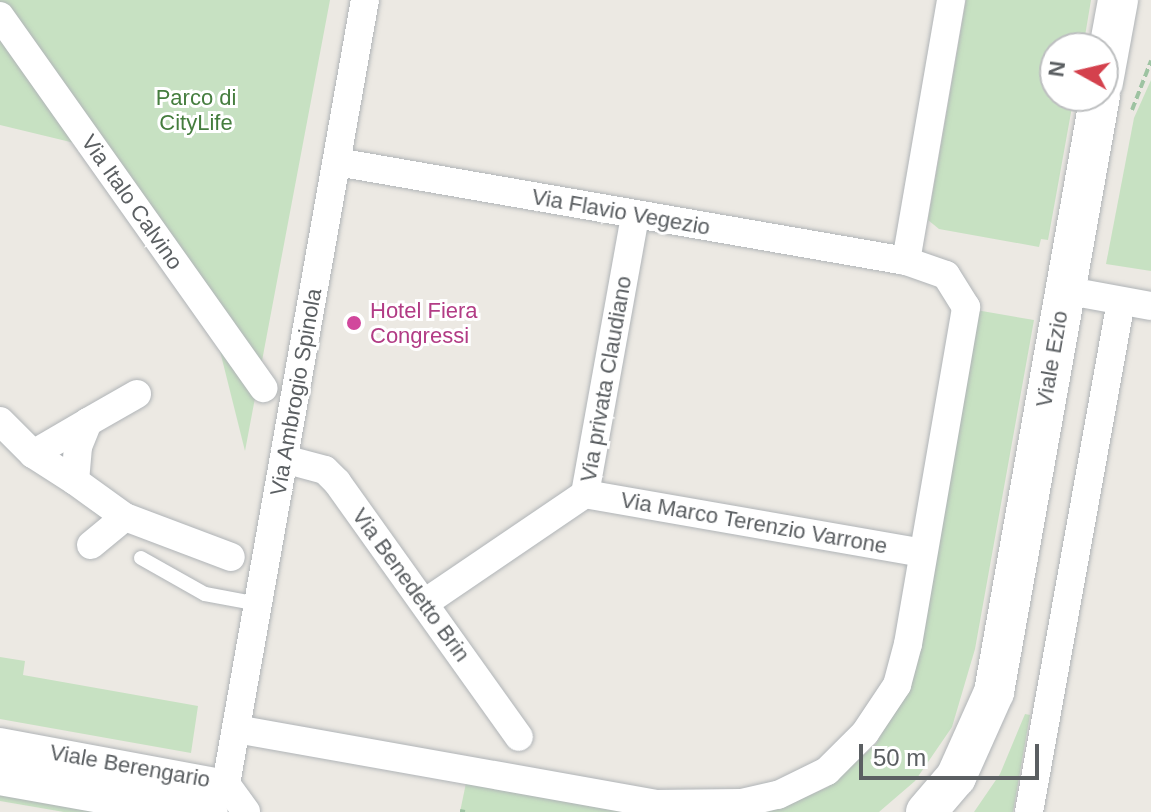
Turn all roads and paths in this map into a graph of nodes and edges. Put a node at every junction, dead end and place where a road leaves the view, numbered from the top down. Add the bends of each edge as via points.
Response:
1 (365, 0) edge
2 (951, 0) edge
3 (1118, 0) edge
4 (0, 16) edge
5 (1112, 32) edge
6 (1097, 112) edge
7 (337, 162) junction
8 (635, 215) junction
9 (906, 261) junction
10 (1064, 290) junction
11 (1121, 301) junction
12 (1151, 306) edge
13 (263, 388) dead end
14 (137, 394) dead end
15 (0, 421) edge
16 (88, 422) junction
17 (33, 454) junction
18 (284, 459) junction
19 (75, 481) junction
20 (585, 494) junction
21 (125, 517) junction
22 (91, 545) dead end
23 (923, 553) junction
24 (231, 557) dead end
25 (141, 558) dead end
26 (426, 602) junction
27 (259, 604) junction
28 (236, 729) junction
29 (519, 737) dead end
30 (0, 742) edge
31 (0, 775) edge
32 (217, 798) edge
33 (246, 812) edge
34 (926, 812) edge
35 (1029, 812) edge

1 - 7 street, Via Ambrogio Spinola
2 - 9 street
3 - 5 main road
4 - 13 street, Via Italo Calvino
6 - 10 main road
7 - 8 street, Via Flavio Vegezio
7 - 18 street, Via Ambrogio Spinola
8 - 9 street, Via Flavio Vegezio
8 - 20 street, Via privata Claudiano
9 - 23 street, Via Flavio Vegezio via 946,275 966,307
10 - 11 street, Viale Ezio
10 - 34 main road, Viale Ezio via 994,692 962,765
11 - 12 street, Viale Ezio
11 - 35 street
14 - 16 street
15 - 17 street
16 - 17 street
16 - 19 street via 78,447
17 - 19 street
18 - 26 street, Via Benedetto Brin via 325,470 337,482
18 - 27 street, Via Ambrogio Spinola
19 - 21 street
20 - 23 street, Via Marco Terenzio Varrone
20 - 26 street, Via privata Claudiano
21 - 22 street
21 - 24 street
23 - 28 street via 897,685 865,733 827,771 778,795 700,807 655,804
25 - 27 lane via 205,594
26 - 29 street, Via Benedetto Brin
27 - 28 street, Via Ambrogio Spinola
28 - 32 street, Via Ambrogio Spinola
30 - 32 street, Viale Berengario
31 - 32 main road, Viale Berengario
32 - 33 street, Viale Berengario

